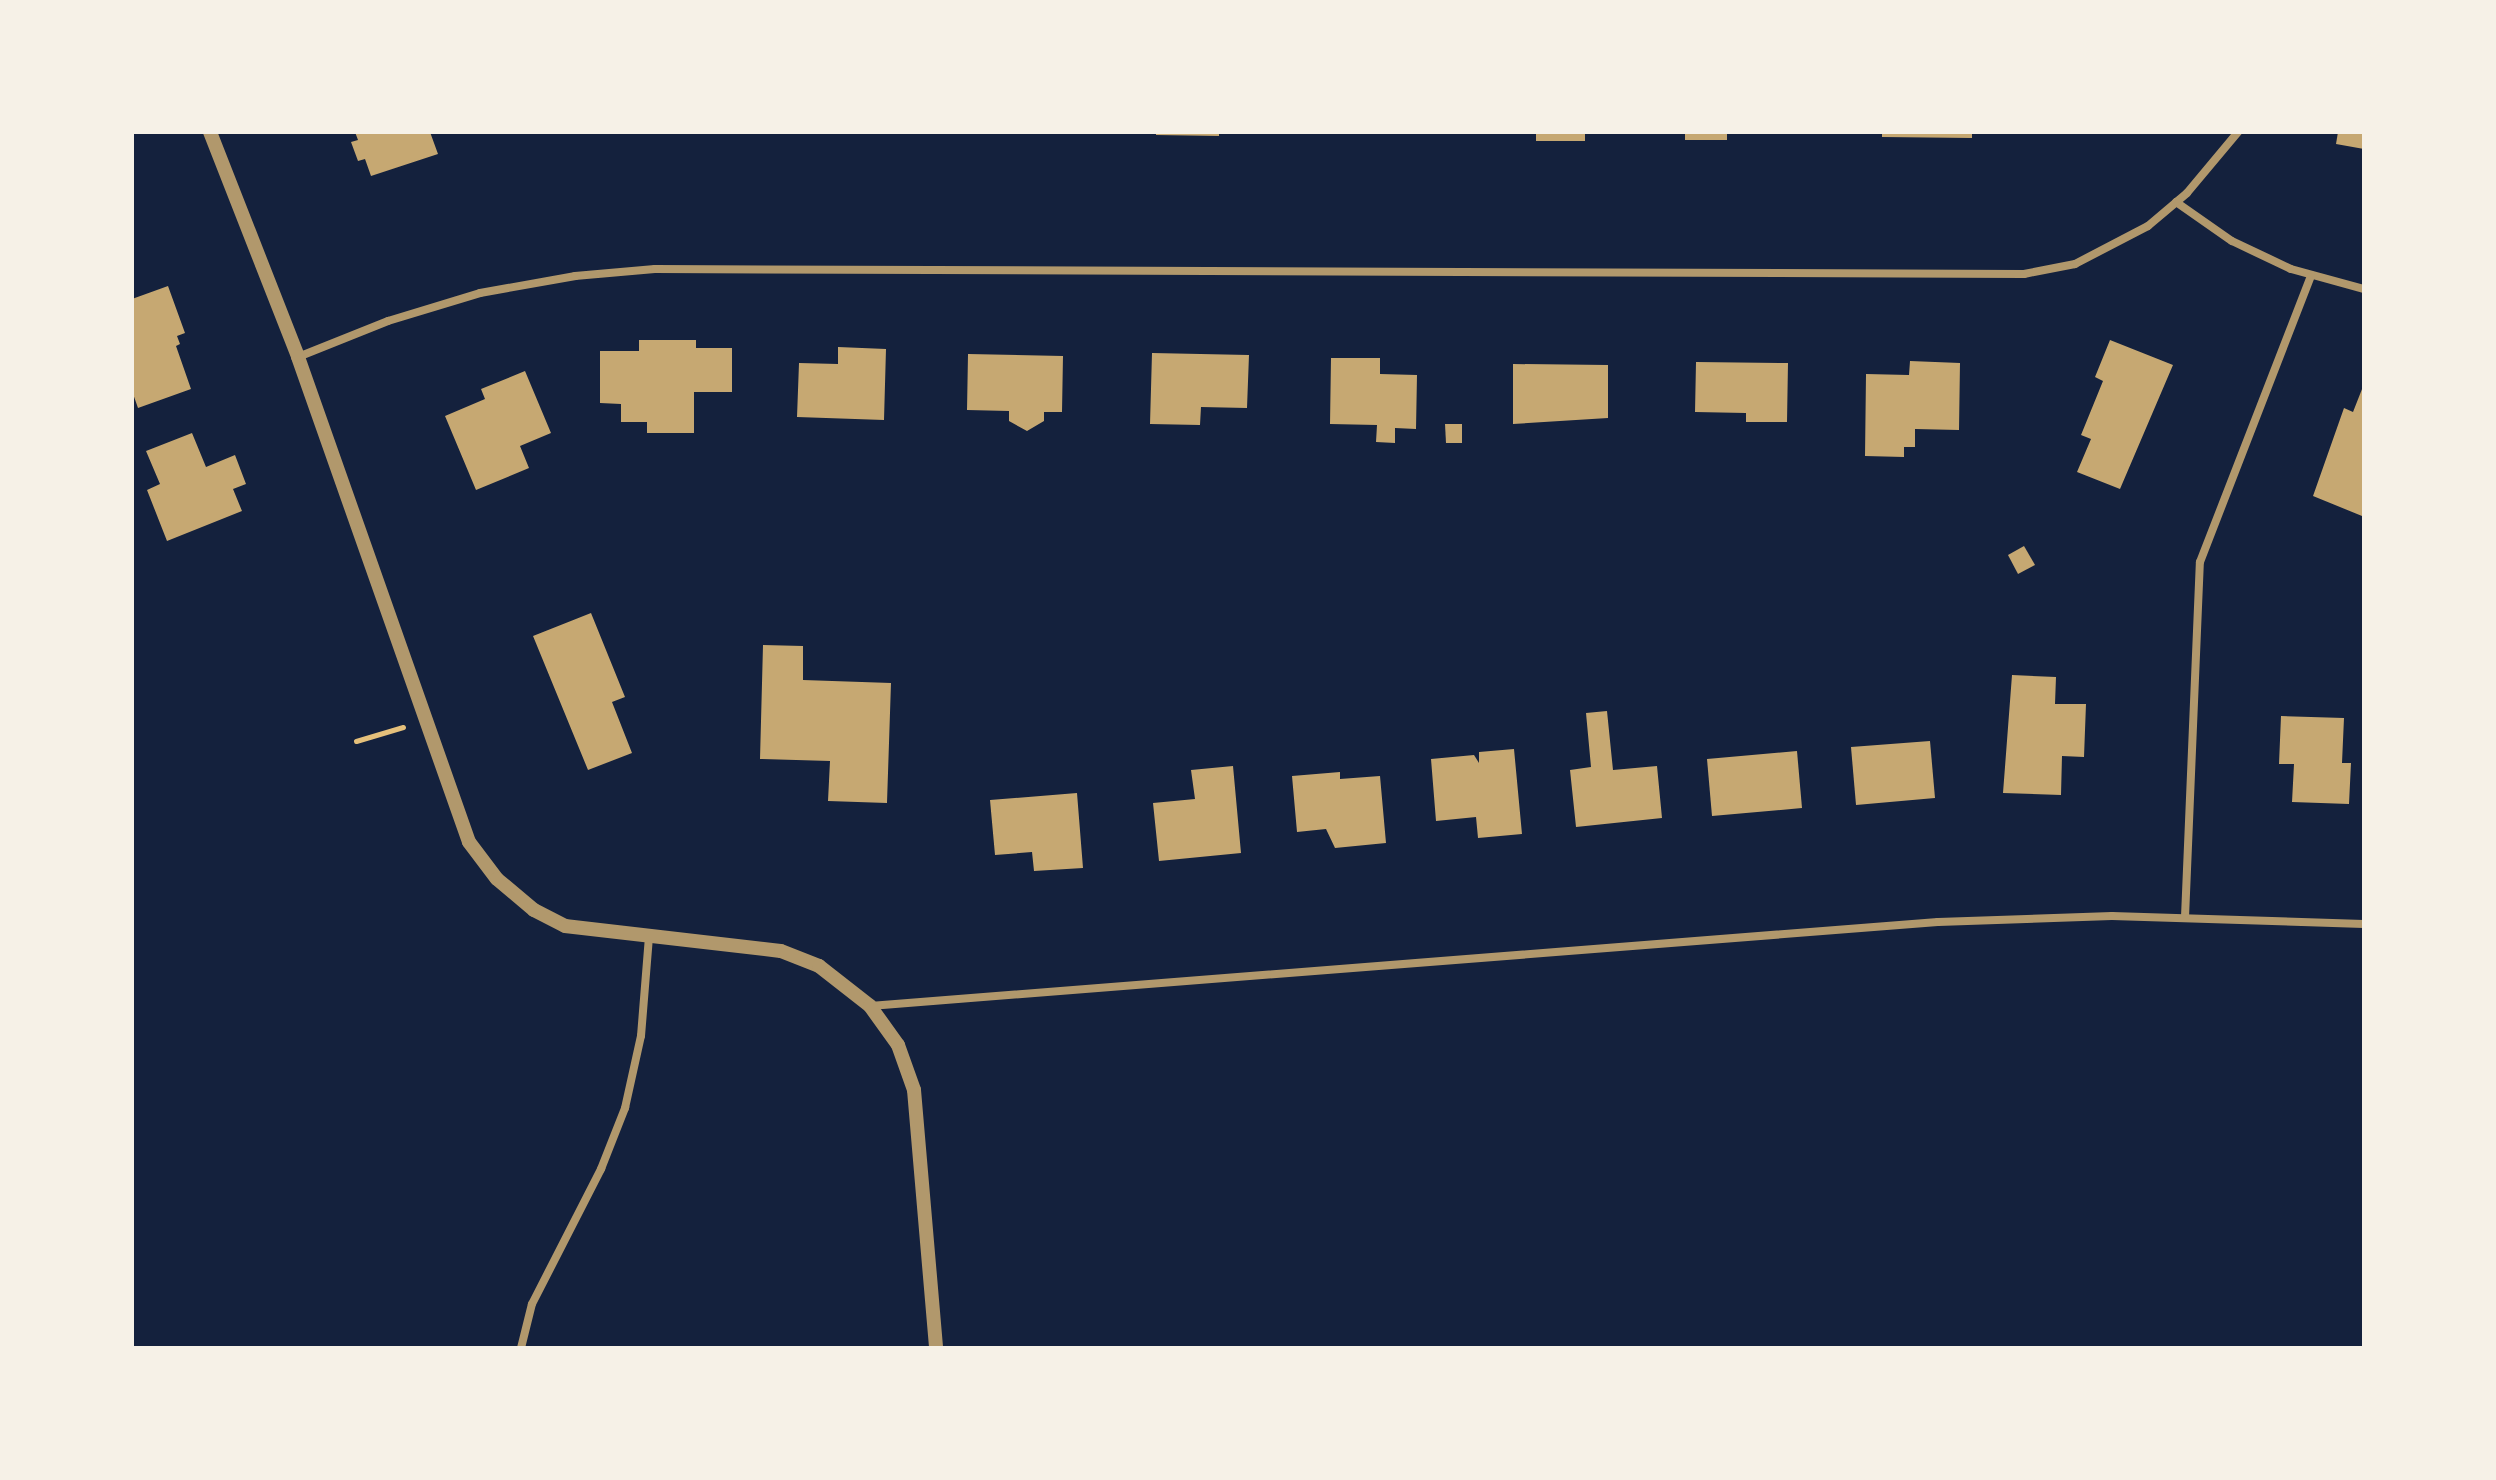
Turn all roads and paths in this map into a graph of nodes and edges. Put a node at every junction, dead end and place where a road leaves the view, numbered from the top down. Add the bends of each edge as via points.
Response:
1 (210, 132) edge
2 (2238, 132) edge
3 (2176, 202) junction
4 (2311, 276) junction
5 (2364, 289) edge
6 (298, 357) junction
7 (422, 718) junction
8 (356, 741) dead end
9 (2185, 917) junction
10 (2364, 924) edge
11 (649, 936) junction
12 (870, 1006) junction
13 (521, 1348) edge
14 (936, 1348) edge

1 - 6 street
2 - 3 street
3 - 4 street via 2232,241
3 - 6 street via 2122,243 2075,264 2024,274 655,269 480,293 388,321
4 - 5 street
4 - 9 street via 2200,562
6 - 7 street
7 - 8 path
7 - 11 street via 463,829 497,879 534,910 565,926
9 - 10 street
9 - 12 street via 1923,923
11 - 12 street via 781,951 819,966
11 - 13 street via 641,1036 625,1108 601,1169 549,1265
12 - 14 street via 898,1045 914,1090

